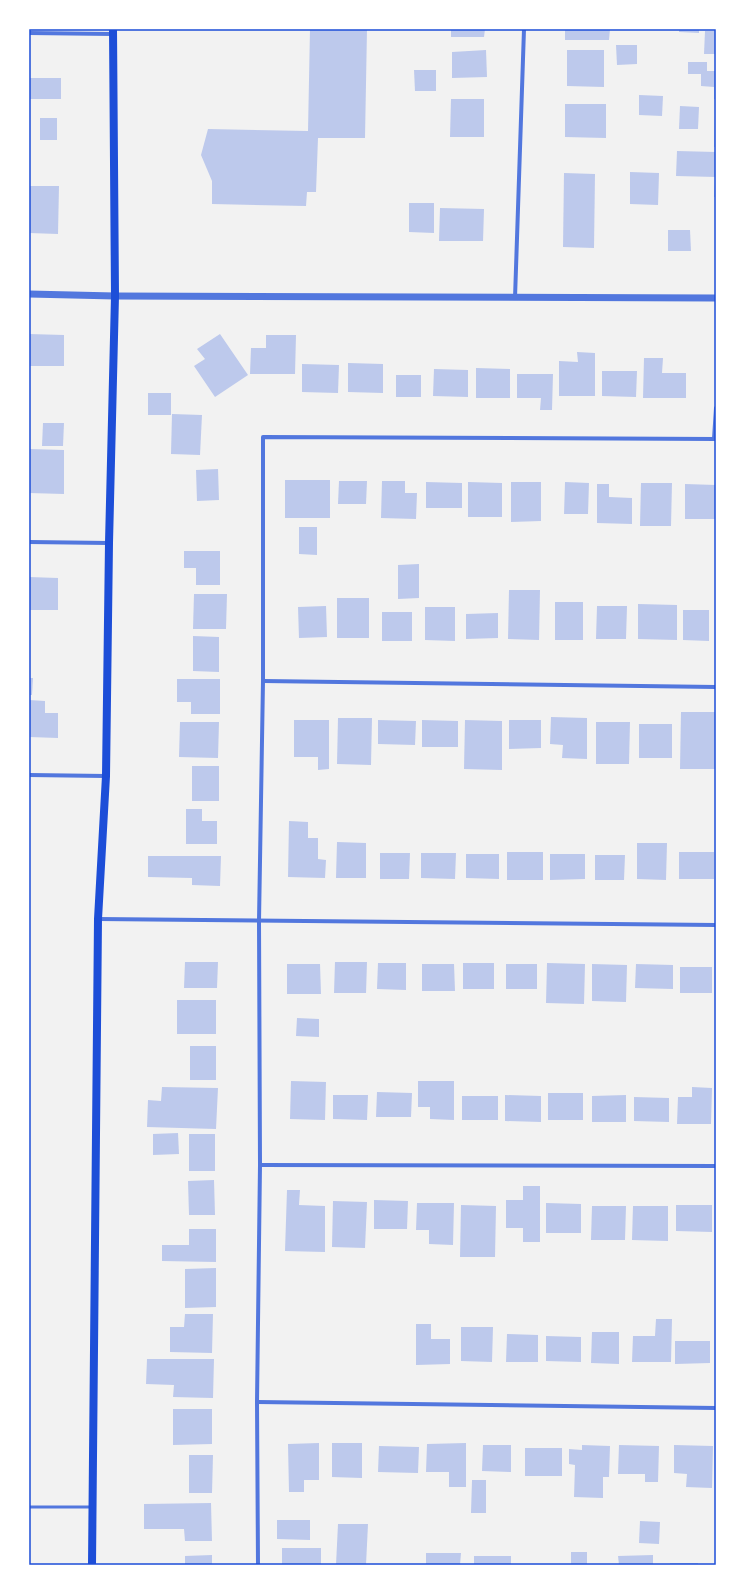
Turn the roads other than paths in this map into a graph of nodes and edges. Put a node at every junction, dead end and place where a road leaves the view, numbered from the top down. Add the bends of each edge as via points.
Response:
1 (524, 29) edge
2 (113, 31) edge
3 (29, 33) edge
4 (29, 294) edge
5 (115, 296) junction
6 (515, 298) junction
7 (716, 298) edge
8 (716, 408) edge
9 (715, 439) edge
10 (29, 542) edge
11 (109, 543) junction
12 (263, 681) junction
13 (716, 687) edge
14 (29, 775) edge
15 (106, 776) junction
16 (98, 920) junction
17 (259, 921) junction
18 (716, 925) edge
19 (260, 1164) junction
20 (716, 1166) edge
21 (257, 1402) junction
22 (716, 1408) edge
23 (29, 1507) edge
24 (92, 1507) junction
25 (92, 1565) edge
26 (258, 1565) edge

1 - 6 street
2 - 3 street
2 - 5 main road
4 - 5 street
5 - 6 street
5 - 11 main road
6 - 7 street
8 - 9 street
9 - 12 street via 263,437
10 - 11 street
11 - 15 main road
12 - 13 street
12 - 17 street
14 - 15 street
15 - 16 main road
16 - 17 street
16 - 24 main road
17 - 18 street
17 - 19 street
19 - 20 street
19 - 21 street
21 - 22 street
21 - 26 street
23 - 24 lane
24 - 25 main road

